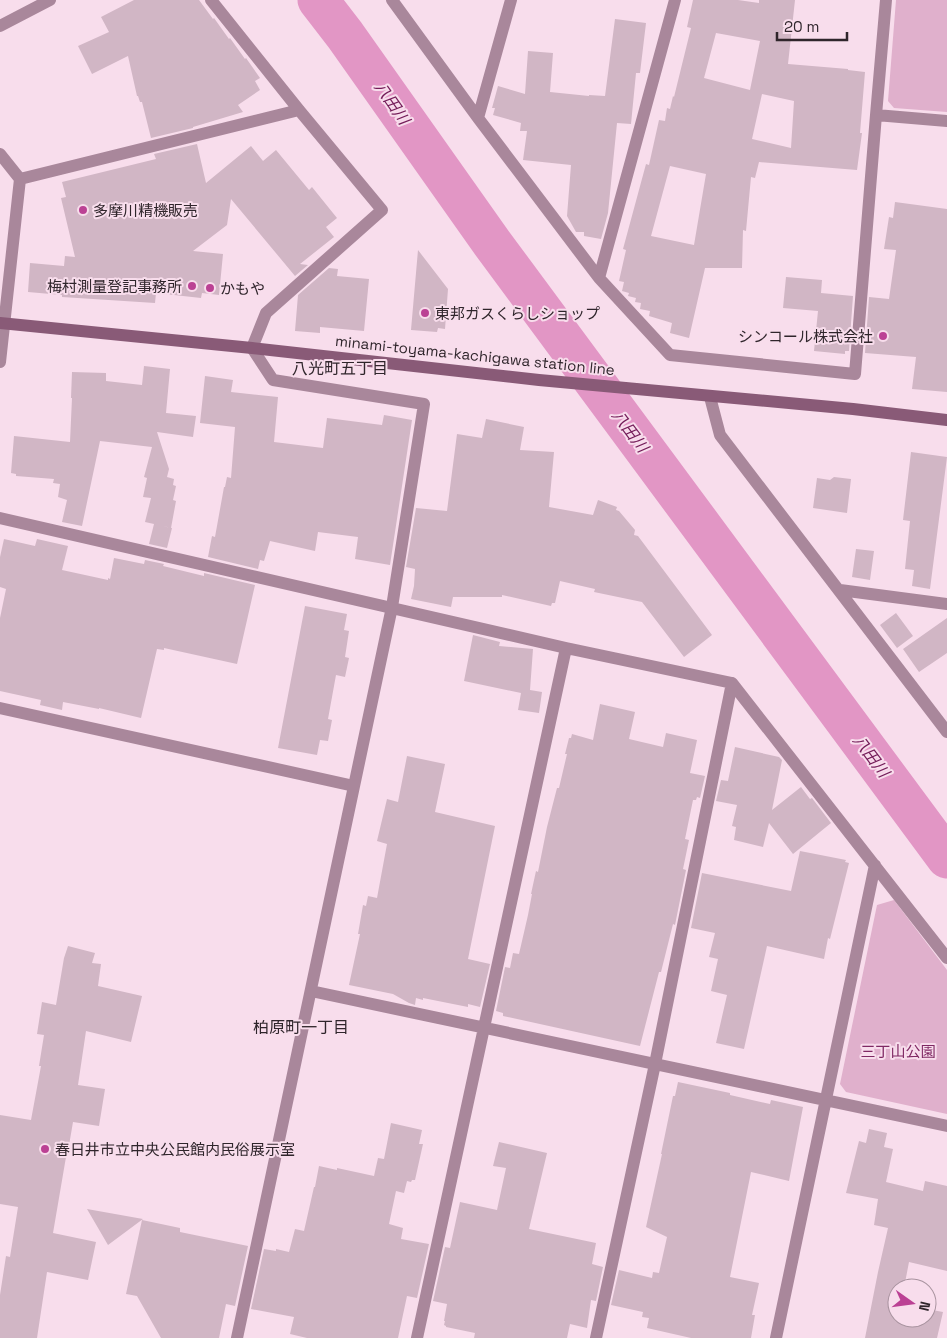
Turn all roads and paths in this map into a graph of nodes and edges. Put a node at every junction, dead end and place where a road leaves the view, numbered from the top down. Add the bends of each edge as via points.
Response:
1 (50, 0) edge
2 (211, 0) edge
3 (392, 0) edge
4 (511, 0) edge
5 (675, 0) edge
6 (886, 0) edge
7 (0, 26) edge
8 (299, 110) junction
9 (876, 115) junction
10 (478, 118) junction
11 (947, 120) edge
12 (0, 154) edge
13 (20, 179) junction
14 (599, 278) junction
15 (2, 324) edge
16 (252, 348) junction
17 (0, 362) edge
18 (710, 397) junction
19 (947, 420) edge
20 (0, 518) edge
21 (840, 590) junction
22 (947, 604) edge
23 (392, 607) junction
24 (566, 648) junction
25 (732, 683) junction
26 (0, 708) edge
27 (947, 732) edge
28 (354, 786) junction
29 (875, 865) junction
30 (947, 958) edge
31 (311, 991) junction
32 (484, 1028) junction
33 (655, 1064) junction
34 (826, 1100) junction
35 (947, 1126) edge
36 (237, 1338) edge
37 (417, 1338) edge
38 (596, 1338) edge
39 (776, 1338) edge

1 - 7 street
2 - 8 street
3 - 10 street
4 - 10 street
5 - 14 street
6 - 9 street
8 - 13 street
8 - 16 street via 382,210 266,313
9 - 11 street
9 - 14 street via 855,374 670,354
10 - 14 street
12 - 13 street
13 - 15 street
15 - 16 main road, minami-toyama-kachigawa station line
15 - 17 street
16 - 18 main road, minami-toyama-kachigawa station line
16 - 23 street via 273,380 424,404
18 - 19 main road, minami-toyama-kachigawa station line
18 - 21 street via 720,435
20 - 23 street
21 - 22 street
21 - 27 street
23 - 24 street
23 - 28 street
24 - 25 street
24 - 32 street
25 - 29 street
25 - 33 street
26 - 28 street
28 - 31 street
29 - 30 street
29 - 34 street
31 - 32 street
31 - 36 street
32 - 33 street
32 - 37 street
33 - 34 street
33 - 38 street
34 - 35 street
34 - 39 street

